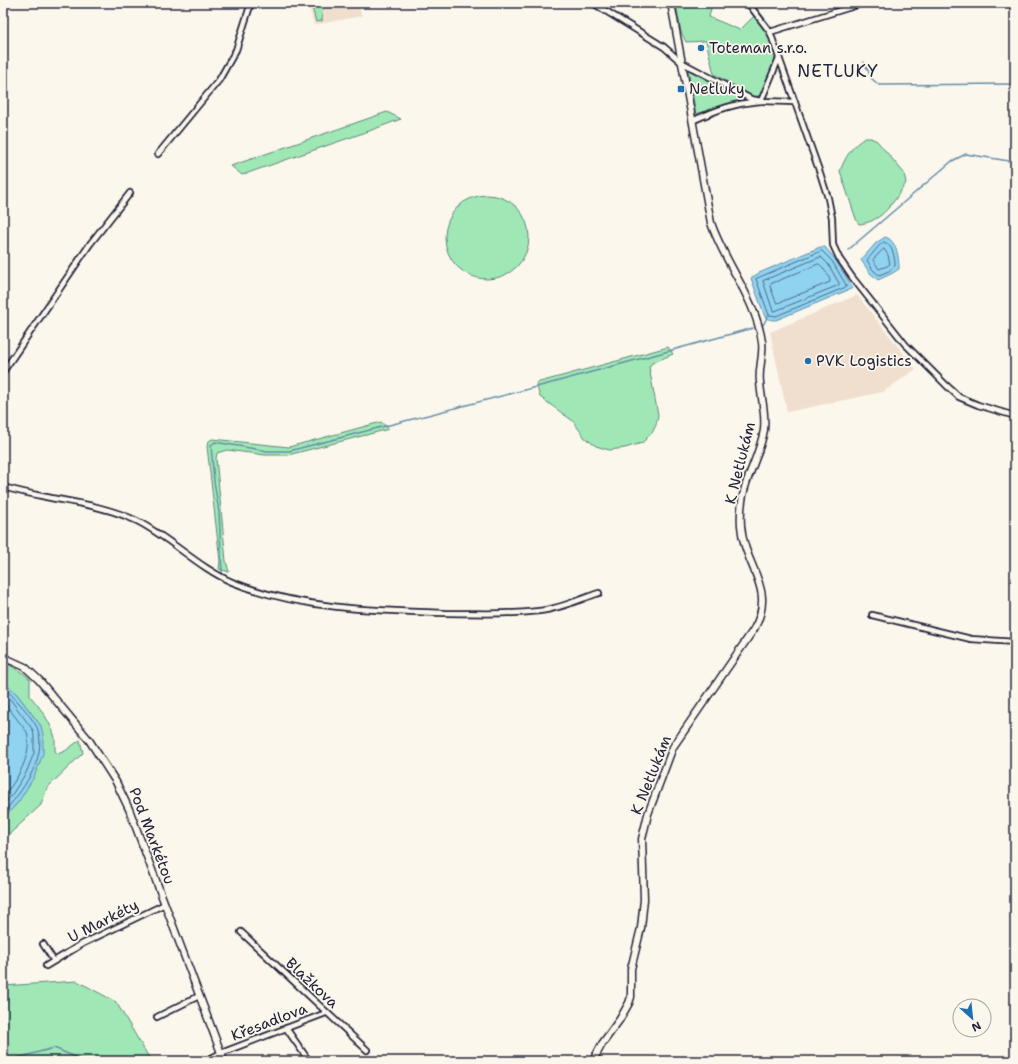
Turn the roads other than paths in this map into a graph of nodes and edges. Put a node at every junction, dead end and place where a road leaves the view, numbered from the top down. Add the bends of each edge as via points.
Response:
1 (251, 3) edge
2 (593, 3) edge
3 (671, 3) edge
4 (748, 3) edge
5 (864, 3) edge
6 (770, 32) junction
7 (779, 58) junction
8 (682, 62) junction
9 (761, 101) junction
10 (795, 102) junction
11 (692, 121) junction
12 (158, 154) dead end
13 (130, 193) dead end
14 (3, 372) edge
15 (1015, 416) edge
16 (3, 487) edge
17 (600, 593) dead end
18 (872, 615) dead end
19 (1015, 642) edge
20 (3, 657) edge
21 (164, 904) junction
22 (241, 932) dead end
23 (44, 944) dead end
24 (54, 961) junction
25 (46, 966) dead end
26 (199, 996) junction
27 (326, 1013) junction
28 (157, 1017) dead end
29 (286, 1028) junction
30 (367, 1050) dead end
31 (221, 1053) junction
32 (205, 1061) edge
33 (224, 1061) edge
34 (310, 1061) edge
35 (593, 1061) edge

1 - 12 street via 236,50 219,80
2 - 8 street
3 - 8 street, K Netlukám
4 - 6 street
5 - 6 street
6 - 7 street
7 - 9 street
7 - 10 street
8 - 9 street via 751,99
8 - 11 street, K Netlukám
9 - 10 street
9 - 11 street via 714,111
10 - 15 street via 828,198 833,245 839,258 905,344 959,397
11 - 35 street, K Netlukám via 711,223 719,244 750,302 762,343 760,373 764,431 744,490 741,518 745,547 762,587 763,604 754,629 673,747 648,814 642,838 644,899 641,928 630,970 629,1002
13 - 14 street via 90,244
16 - 17 street via 116,512 137,521 216,574 258,592 288,599 393,612 508,614 554,609
18 - 19 street via 971,639
20 - 21 street, Pod Markétou via 25,667 40,680 93,746 123,796
21 - 24 street, U Markéty via 82,944
21 - 26 street, Pod Markétou
22 - 27 street, Blažkova
23 - 24 street
24 - 25 street, U Markéty
26 - 28 street
26 - 31 street, Pod Markétou
27 - 29 street, Křesadlova
27 - 30 street, Blažkova
29 - 31 street, Křesadlova
29 - 34 street
31 - 32 street, Křesadlova
31 - 33 street, Pod Markétou

